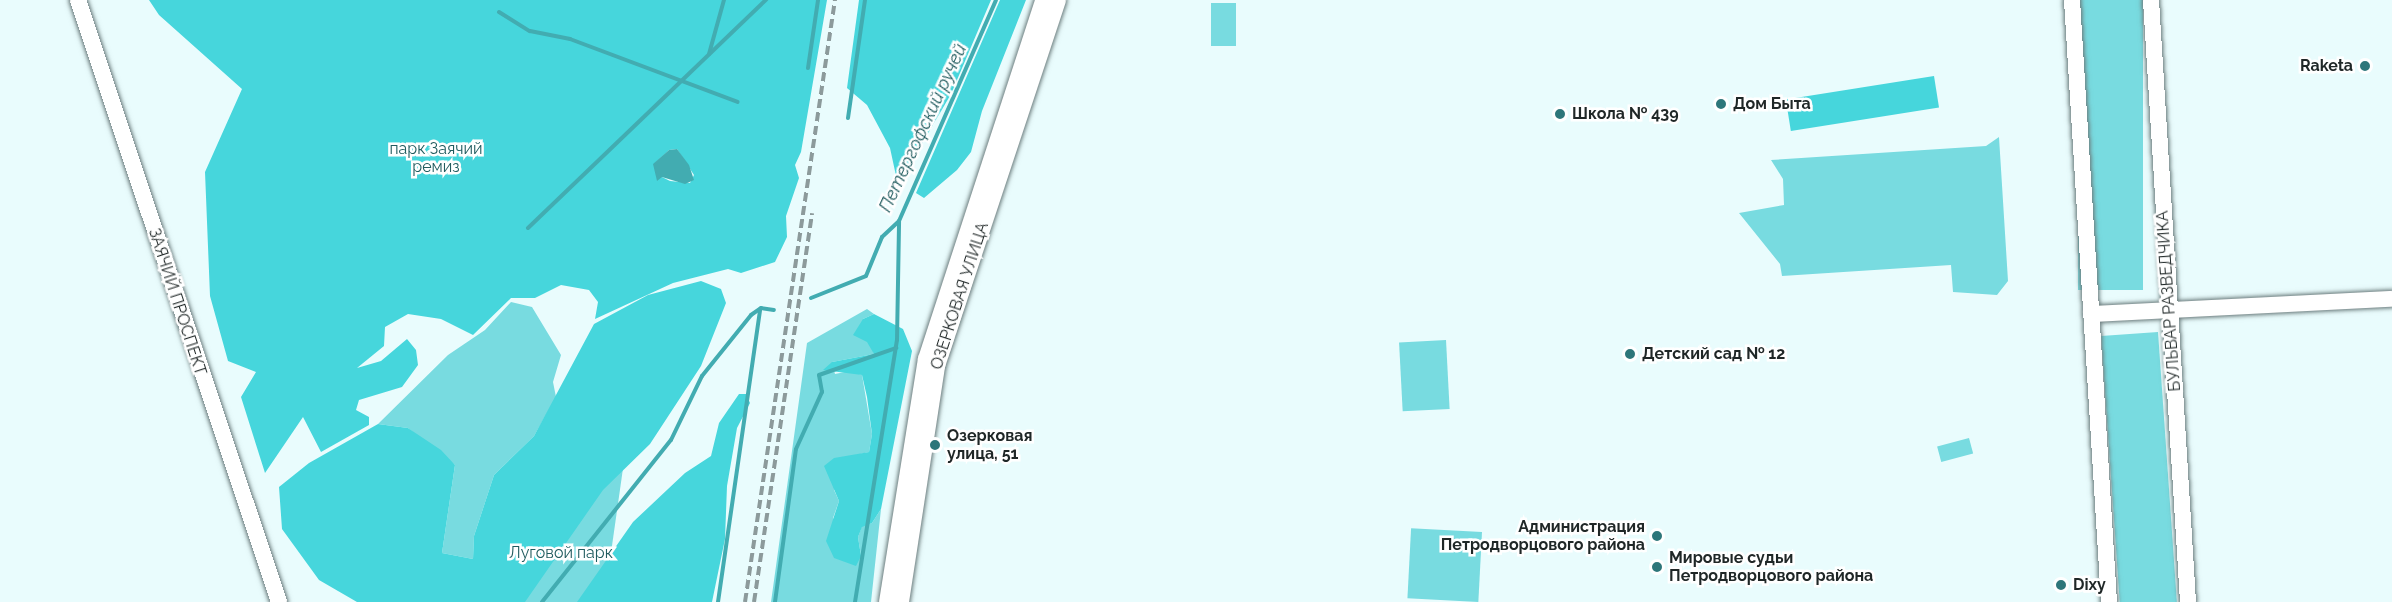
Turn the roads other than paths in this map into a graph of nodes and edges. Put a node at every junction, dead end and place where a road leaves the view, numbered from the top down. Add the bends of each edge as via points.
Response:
1 (78, 0) edge
2 (1043, 0) edge
3 (1058, 0) edge
4 (2072, 0) edge
5 (2151, 0) edge
6 (2392, 299) edge
7 (2169, 310) junction
8 (2091, 314) junction
9 (279, 602) edge
10 (887, 602) edge
11 (901, 602) edge
12 (2109, 602) edge
13 (2188, 602) edge

1 - 9 street, ЗАЯЧИЙ ПРОСПЕКТ
2 - 10 street, ОЗЕРКОВАЯ УЛИЦА via 926,359
3 - 11 street, ОЗЕРКОВАЯ УЛИЦА via 937,366
4 - 8 street
5 - 7 street, БУЛЬВАР РАЗВЕДЧИКА
6 - 7 street
7 - 8 street
7 - 13 street, БУЛЬВАР РАЗВЕДЧИКА
8 - 12 street

